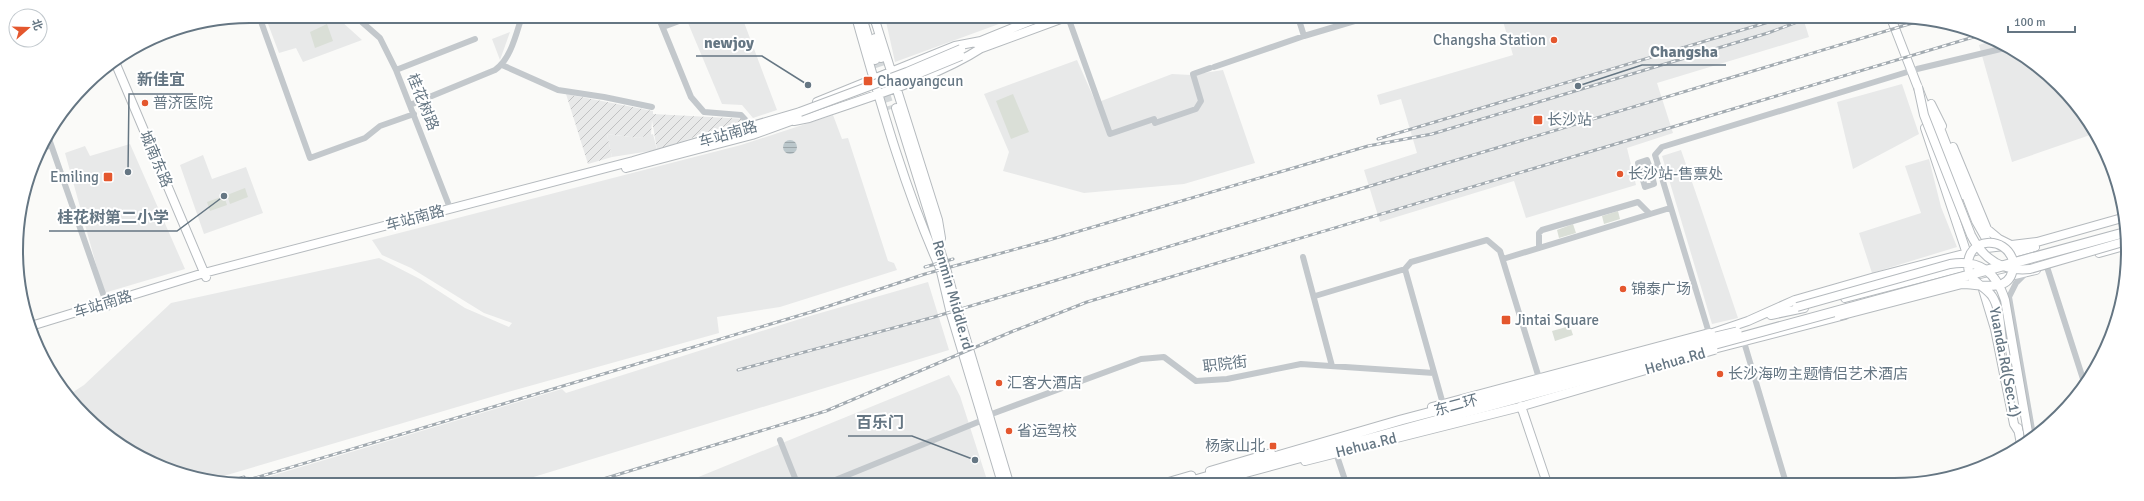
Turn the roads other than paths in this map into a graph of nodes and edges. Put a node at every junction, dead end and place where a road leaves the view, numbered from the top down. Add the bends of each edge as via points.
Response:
1 (262, 23) edge
2 (363, 23) edge
3 (519, 23) edge
4 (661, 23) edge
5 (672, 23) edge
6 (858, 23) edge
7 (864, 23) edge
8 (869, 23) edge
9 (876, 23) edge
10 (1027, 23) edge
11 (1048, 23) edge
12 (1069, 23) edge
13 (1300, 23) edge
14 (1348, 23) edge
15 (1893, 23) edge
16 (1899, 23) edge
17 (662, 27) junction
18 (1304, 36) junction
19 (475, 39) dead end
20 (982, 44) junction
21 (2000, 49) edge
22 (502, 65) junction
23 (117, 66) edge
24 (112, 70) edge
25 (396, 70) junction
26 (892, 71) junction
27 (1914, 71) junction
28 (873, 78) junction
29 (896, 87) junction
30 (1918, 87) junction
31 (879, 93) junction
32 (1931, 104) junction
33 (410, 105) junction
34 (652, 107) dead end
35 (894, 108) tunnel mouth
36 (414, 114) junction
37 (784, 120) junction
38 (752, 127) junction
39 (51, 145) joint
40 (48, 146) edge
41 (1658, 166) junction
42 (1650, 168) dead end
43 (450, 208) junction
44 (1670, 208) junction
45 (1650, 214) junction
46 (2119, 219) edge
47 (2119, 223) edge
48 (2120, 229) edge
49 (2121, 234) edge
50 (2121, 238) edge
51 (1988, 242) junction
52 (2121, 243) edge
53 (2012, 245) junction
54 (2121, 247) edge
55 (1539, 248) junction
56 (1975, 248) junction
57 (1967, 254) junction
58 (2010, 254) junction
59 (1303, 257) dead end
60 (1503, 259) junction
61 (1968, 266) junction
62 (2047, 267) junction
63 (2013, 268) junction
64 (1405, 269) junction
65 (945, 271) junction
66 (2026, 273) junction
67 (203, 276) junction
68 (2004, 282) junction
69 (1982, 285) junction
70 (1315, 296) junction
71 (107, 306) junction
72 (1780, 311) junction
73 (35, 325) edge
74 (37, 329) edge
75 (2005, 340) junction
76 (1714, 341) junction
77 (1744, 342) junction
78 (1686, 348) junction
79 (1332, 366) junction
80 (1434, 373) junction
81 (1539, 378) junction
82 (2083, 378) edge
83 (1542, 392) junction
84 (1534, 402) junction
85 (1443, 404) junction
86 (1493, 405) junction
87 (1519, 407) junction
88 (1502, 412) junction
89 (986, 417) junction
90 (2032, 431) edge
91 (2019, 432) junction
92 (2028, 434) edge
93 (2025, 436) edge
94 (780, 440) dead end
95 (2020, 440) edge
96 (1336, 453) junction
97 (1249, 468) junction
98 (1210, 471) junction
99 (795, 478) edge
100 (840, 478) edge
101 (1001, 478) edge
102 (1007, 478) edge
103 (1185, 478) edge
104 (1213, 478) edge
105 (1226, 478) edge
106 (1235, 478) edge
107 (1344, 478) edge
108 (1540, 478) edge
109 (1545, 478) edge
110 (1785, 478) edge

1 - 36 street via 310,158 365,138 380,126
2 - 25 street, 桂花树路 via 380,38
3 - 22 street
4 - 17 street
5 - 17 street
6 - 28 main road
7 - 8 main road via 878,59
9 - 26 main road
10 - 20 main road
11 - 20 main road
12 - 18 street via 1110,134 1154,119 1155,123 1196,109 1201,101 1193,74
13 - 18 street
14 - 18 street
15 - 27 main road
16 - 27 main road
17 - 38 street via 695,102 704,112 741,115
19 - 25 street
20 - 26 main road via 955,46
20 - 29 main road via 963,60
20 - 37 main road, 车站南路, bridge
21 - 27 street
22 - 33 street
22 - 34 street via 558,90
23 - 67 main road, 城南东路
24 - 67 main road, 城南东路
25 - 33 street, 桂花树路
26 - 28 main road
26 - 29 main road
27 - 30 main road
27 - 32 main road
27 - 41 street via 1662,147 1654,155
27 - 57 main road via 1922,118
28 - 31 main road
28 - 37 main road
29 - 31 main road
29 - 65 main road via 938,220
30 - 52 main road, bridge via 1924,115 1971,235 1989,259 2009,269 2025,270
30 - 56 main road, bridge via 1971,225
31 - 37 main road via 809,118
31 - 65 main road via 923,229
32 - 51 main road via 1976,220
32 - 53 main road via 1962,167 1987,229
33 - 36 street, 桂花树路
35 - 65 main road, Renmin Middle.rd
36 - 43 street, 桂花树路
37 - 38 main road, 车站南路
37 - 67 main road, 车站南路 via 752,135
38 - 43 main road, 车站南路 via 633,161
39 - 40 street
39 - 71 street
41 - 42 street
41 - 44 street
43 - 67 main road, 车站南路
44 - 45 street
44 - 76 street
45 - 55 street
45 - 55 street via 1638,202 1542,230 1539,233
46 - 53 main road via 2037,242
47 - 58 main road
48 - 76 highway, bridge
49 - 76 highway, bridge
50 - 63 main road
51 - 56 main road, bridge
51 - 58 main road, bridge via 2001,245
53 - 57 main road
54 - 62 main road
55 - 60 street
56 - 61 main road, bridge
57 - 72 main road via 1795,300
58 - 63 main road, bridge
59 - 70 street
60 - 64 street via 1500,252 1486,240 1411,262
60 - 81 street
61 - 69 main road, bridge via 1975,282
61 - 72 main road
62 - 66 main road
62 - 82 street
63 - 68 main road, bridge
64 - 70 street
64 - 80 street
65 - 89 main road, Renmin Middle.rd
66 - 69 main road
66 - 90 street via 2016,283 2009,297
67 - 71 main road, 车站南路
68 - 69 main road, bridge via 1995,287
68 - 75 main road, Yuanda.Rd(Sec.1), bridge via 2002,299
69 - 75 main road, Yuanda.Rd(Sec.1), bridge via 1996,305
69 - 77 main road, bridge via 1962,284
69 - 91 main road via 1995,329 2014,424
70 - 79 street
71 - 73 main road, 车站南路
71 - 74 main road, 车站南路
72 - 76 main road via 1757,317
72 - 92 main road, bridge via 1950,264 1968,263 1987,270 1999,285 2004,300
75 - 91 main road, Yuanda.Rd(Sec.1)
75 - 93 main road, Yuanda.Rd(Sec.1)
76 - 77 main road
76 - 78 highway, 东二环
76 - 78 main road
76 - 81 main road
76 - 84 main road, Hehua.Rd
77 - 110 street
78 - 83 highway, 东二环
78 - 97 highway, 东二环 via 1401,420
79 - 80 street, 职院街
79 - 89 street, 职院街 via 1301,364 1227,379 1196,381 1164,357 1141,359
80 - 85 street
81 - 85 main road
83 - 84 main road
83 - 86 highway, 东二环
84 - 87 main road, Hehua.Rd
85 - 98 main road
86 - 88 main road
86 - 97 highway, 东二环
87 - 88 main road, Hehua.Rd
87 - 108 main road
87 - 109 main road
88 - 96 main road, Hehua.Rd
89 - 100 street, 职院街
89 - 101 main road, Renmin Middle.rd
89 - 102 main road, Renmin Middle.rd
91 - 95 main road, Yuanda.Rd(Sec.1)
94 - 99 street
96 - 106 main road, Hehua.Rd
96 - 107 street
97 - 98 highway
97 - 104 highway, 东二环
97 - 105 highway
98 - 103 highway

